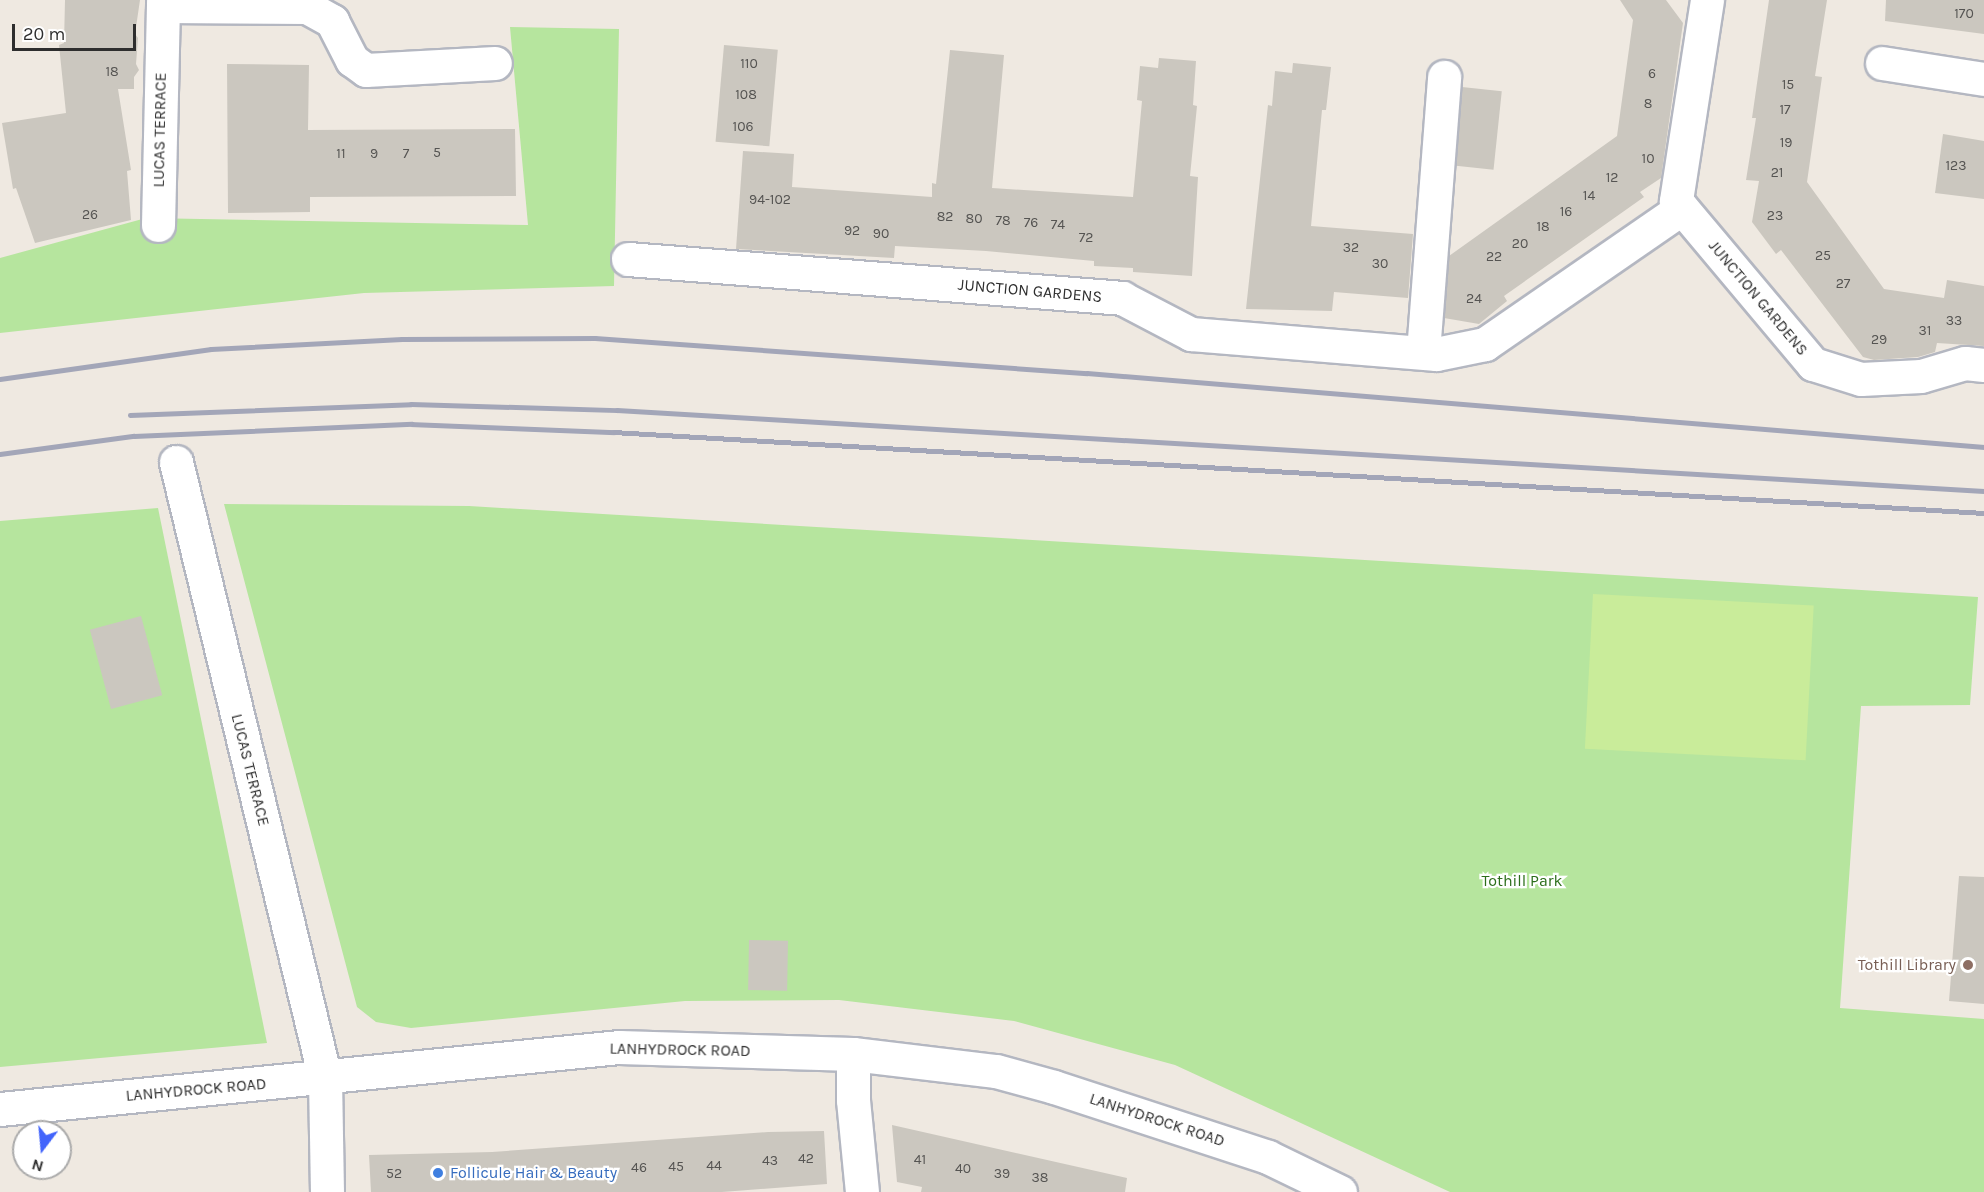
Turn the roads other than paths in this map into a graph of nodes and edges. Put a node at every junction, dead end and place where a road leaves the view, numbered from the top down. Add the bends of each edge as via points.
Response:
1 (1707, 0) edge
2 (163, 3) edge
3 (495, 63) dead end
4 (1882, 63) dead end
5 (1443, 77) dead end
6 (1984, 79) edge
7 (1682, 208) junction
8 (158, 225) dead end
9 (628, 259) dead end
10 (1423, 352) junction
11 (1984, 365) edge
12 (176, 462) dead end
13 (854, 1054) junction
14 (325, 1078) junction
15 (0, 1109) edge
16 (327, 1192) edge
17 (862, 1192) edge
18 (1340, 1192) edge

1 - 7 street via 1676,201
2 - 3 street via 307,7 332,21 352,60 366,70
2 - 8 street, LUCAS TERRACE
4 - 6 street
5 - 10 street
7 - 10 street, JUNCTION GARDENS via 1485,344 1436,354
7 - 11 street, JUNCTION GARDENS via 1813,364 1861,379 1921,376 1965,363
9 - 10 street, JUNCTION GARDENS via 1122,298 1191,334
12 - 14 street, LUCAS TERRACE
13 - 14 street, LANHYDROCK ROAD via 619,1047
13 - 17 street via 853,1100
13 - 18 street, LANHYDROCK ROAD via 996,1071 1054,1087 1268,1157
14 - 15 street, LANHYDROCK ROAD
14 - 16 street, LUCAS TERRACE

